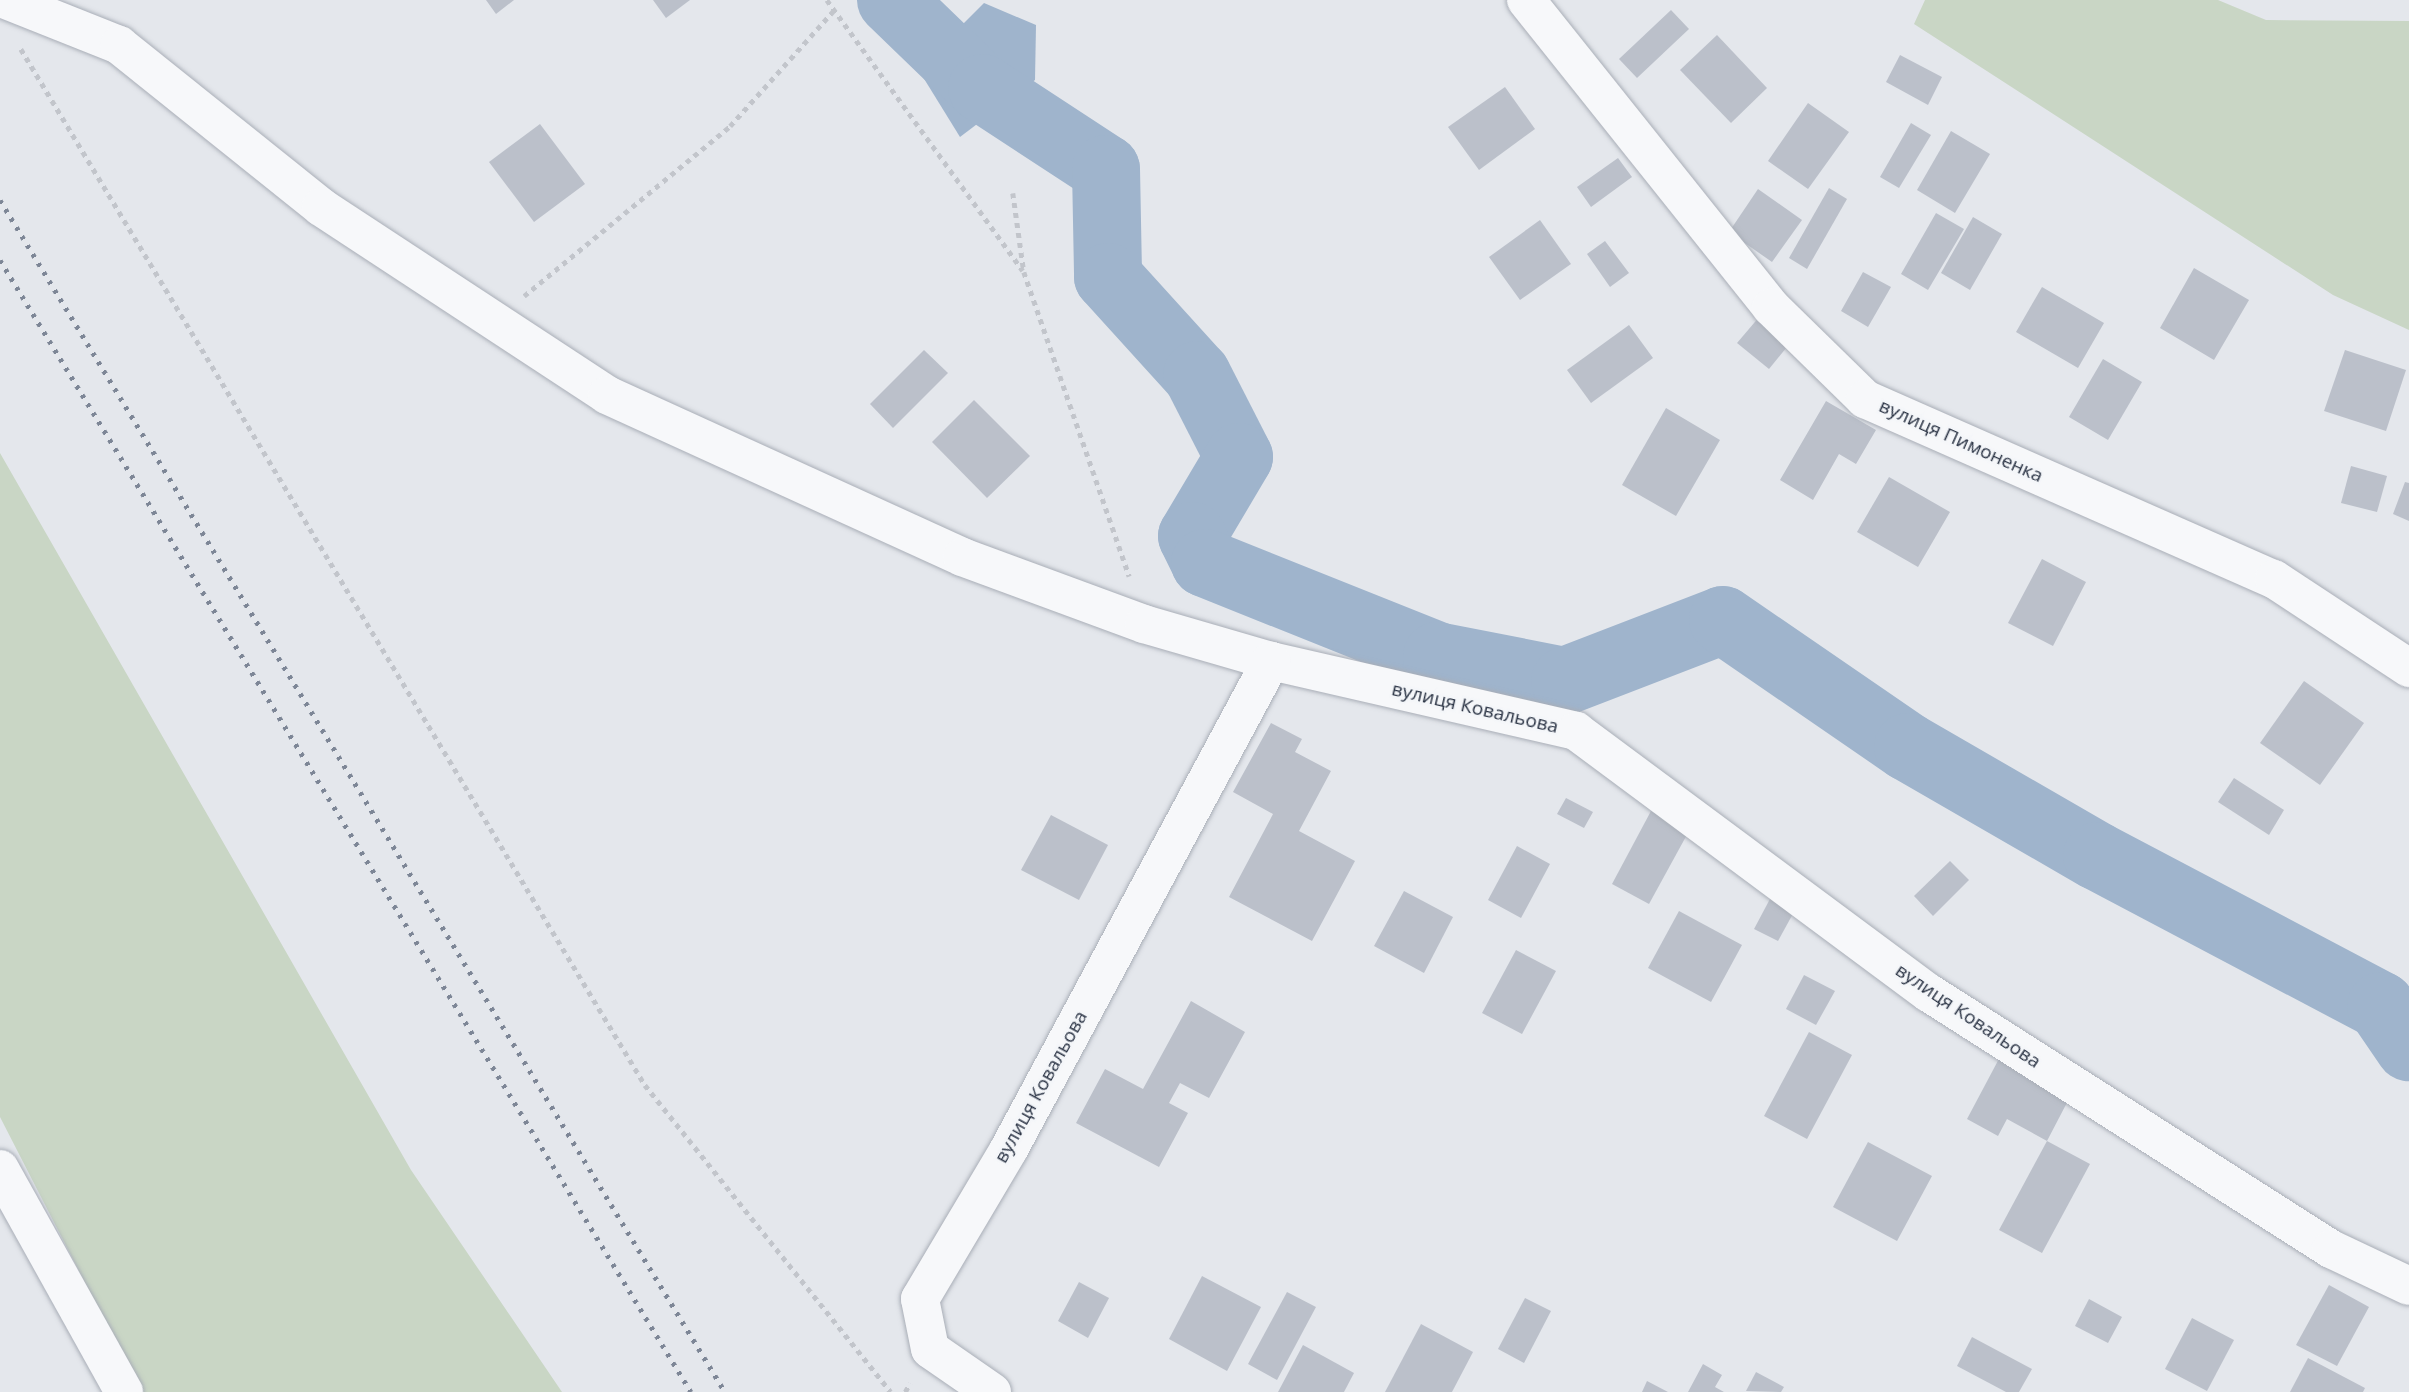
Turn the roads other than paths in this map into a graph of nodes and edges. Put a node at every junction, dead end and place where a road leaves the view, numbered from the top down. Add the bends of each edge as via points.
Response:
1 (6, 0) edge
2 (1525, 0) edge
3 (1271, 662) junction
4 (2409, 668) edge
5 (0, 1170) edge
6 (2409, 1286) edge
7 (124, 1392) edge
8 (992, 1392) edge

1 - 3 street via 119,46 321,207 607,395 962,557 1144,624
2 - 4 street, вулиця Пимоненка via 1771,307 1865,399 2274,579
3 - 6 street, вулиця Ковальова via 1576,731 1929,993 2331,1249
3 - 8 street, вулиця Ковальова via 1009,1149 920,1299 930,1349
5 - 7 street

